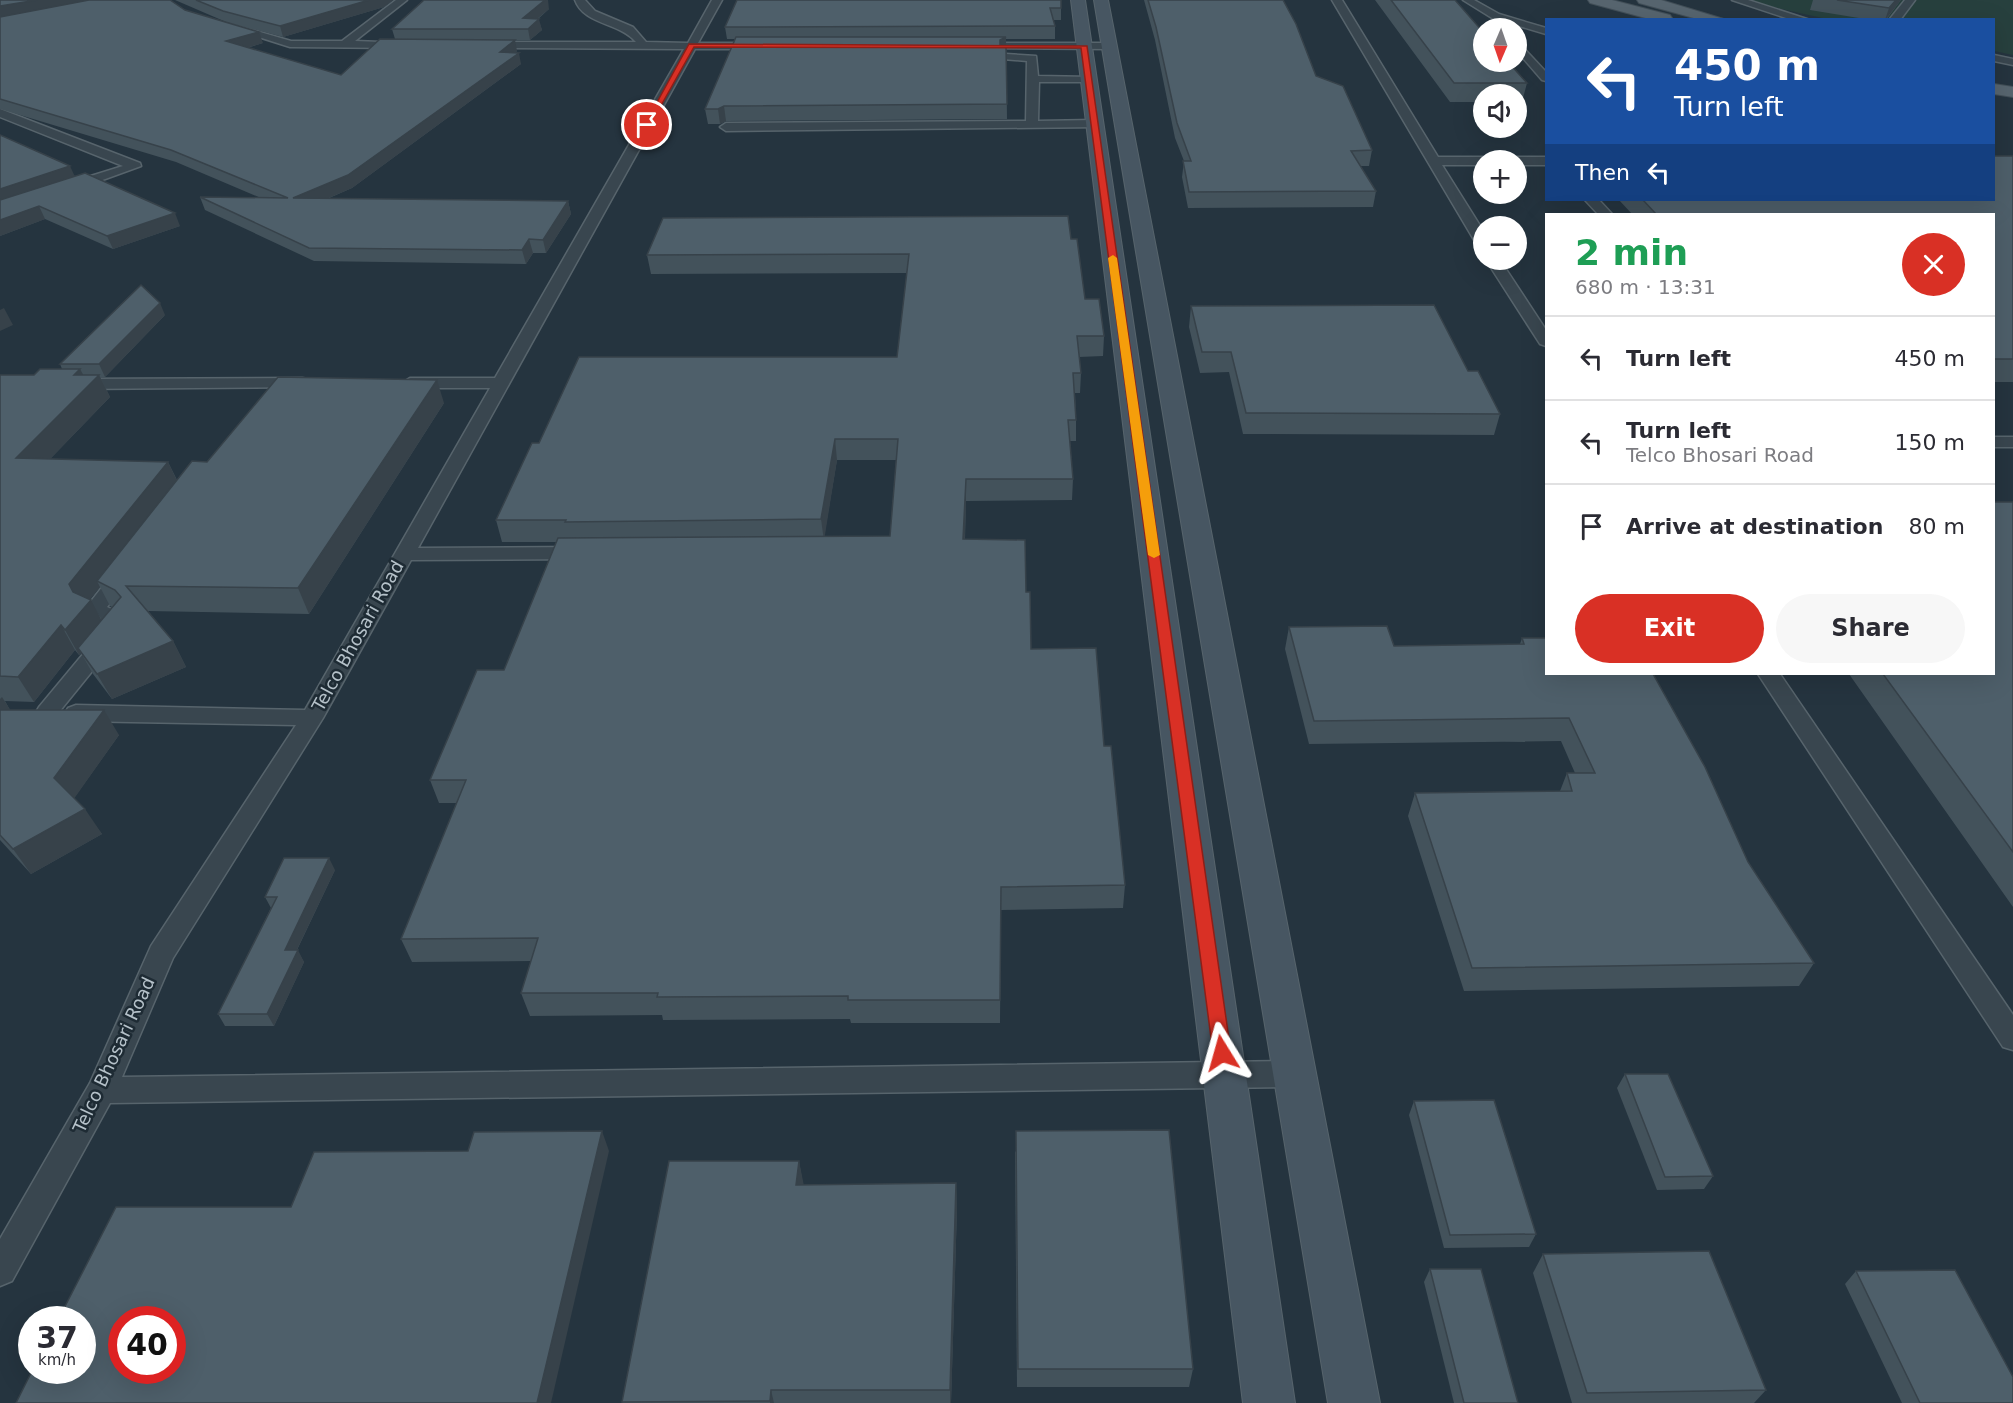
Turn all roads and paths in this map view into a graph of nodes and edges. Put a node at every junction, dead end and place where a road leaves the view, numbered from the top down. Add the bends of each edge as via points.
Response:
1 (402, 0) edge
2 (580, 0) edge
3 (717, 0) edge
4 (1078, 0) edge
5 (1101, 0) edge
6 (1337, 0) edge
7 (1468, 0) edge
8 (1595, 0) edge
9 (1644, 0) edge
10 (1730, 0) edge
11 (1737, 0) edge
12 (1911, 0) edge
13 (1750, 15) dead end
14 (1494, 17) joint
15 (1662, 18) edge
16 (1712, 18) edge
17 (1798, 18) edge
18 (1896, 18) edge
19 (225, 25) edge
20 (1545, 30) edge
21 (344, 45) junction
22 (416, 45) edge
23 (476, 45) edge
24 (643, 45) junction
25 (692, 45) junction
26 (965, 46) edge
27 (1097, 46) junction
28 (734, 56) edge
29 (1527, 56) edge
30 (972, 57) edge
31 (1995, 58) edge
32 (2013, 62) edge
33 (1995, 74) edge
34 (1545, 77) edge
35 (2013, 78) edge
36 (1033, 79) junction
37 (1088, 79) junction
38 (1995, 89) edge
39 (2013, 92) edge
40 (0, 113) edge
41 (1095, 124) junction
42 (1032, 125) junction
43 (726, 127) edge
44 (1545, 160) edge
45 (1434, 161) junction
46 (1473, 161) edge
47 (1527, 161) edge
48 (56, 192) edge
49 (1593, 201) edge
50 (1604, 213) edge
51 (1473, 227) edge
52 (1500, 270) edge
53 (1545, 339) edge
54 (322, 383) edge
55 (394, 383) edge
56 (501, 383) junction
57 (60, 384) edge
58 (1995, 442) edge
59 (2013, 442) edge
60 (606, 552) edge
61 (139, 553) edge
62 (404, 555) junction
63 (1770, 675) edge
64 (24, 712) edge
65 (47, 712) junction
66 (312, 718) junction
67 (2013, 1038) edge
68 (1296, 1074) junction
69 (1225, 1075) junction
70 (102, 1089) junction
71 (0, 1270) edge
72 (1269, 1403) edge
73 (1354, 1403) edge

1 - 21 lane
2 - 24 lane via 586,11 622,25
3 - 25 lane, Telco Bhosari Road
4 - 27 street
5 - 27 street
6 - 45 lane
7 - 14 lane
8 - 15 main road
9 - 16 main road
10 - 13 lane
11 - 17 lane
12 - 18 lane
14 - 20 lane
19 - 21 lane via 290,44
21 - 22 lane
23 - 24 lane
24 - 25 lane
25 - 28 lane via 772,51
25 - 56 lane, Telco Bhosari Road
26 - 27 lane
27 - 37 street
27 - 68 street
29 - 34 lane
30 - 36 lane via 1032,58
31 - 32 lane
33 - 35 main road
36 - 37 lane
36 - 42 lane
37 - 41 street
38 - 39 main road
40 - 48 lane via 135,166
41 - 42 lane
41 - 69 street
42 - 43 lane
44 - 47 lane
45 - 46 lane
45 - 51 lane
49 - 50 lane
52 - 53 lane
54 - 57 lane
55 - 56 lane
56 - 62 lane, Telco Bhosari Road
58 - 59 lane
60 - 62 lane
61 - 65 lane via 95,609 122,622
62 - 66 lane, Telco Bhosari Road
63 - 67 lane
64 - 65 lane
65 - 66 lane
66 - 70 lane, Telco Bhosari Road via 161,954
68 - 69 lane
68 - 73 street
69 - 70 lane
69 - 72 street
70 - 71 lane, Telco Bhosari Road

